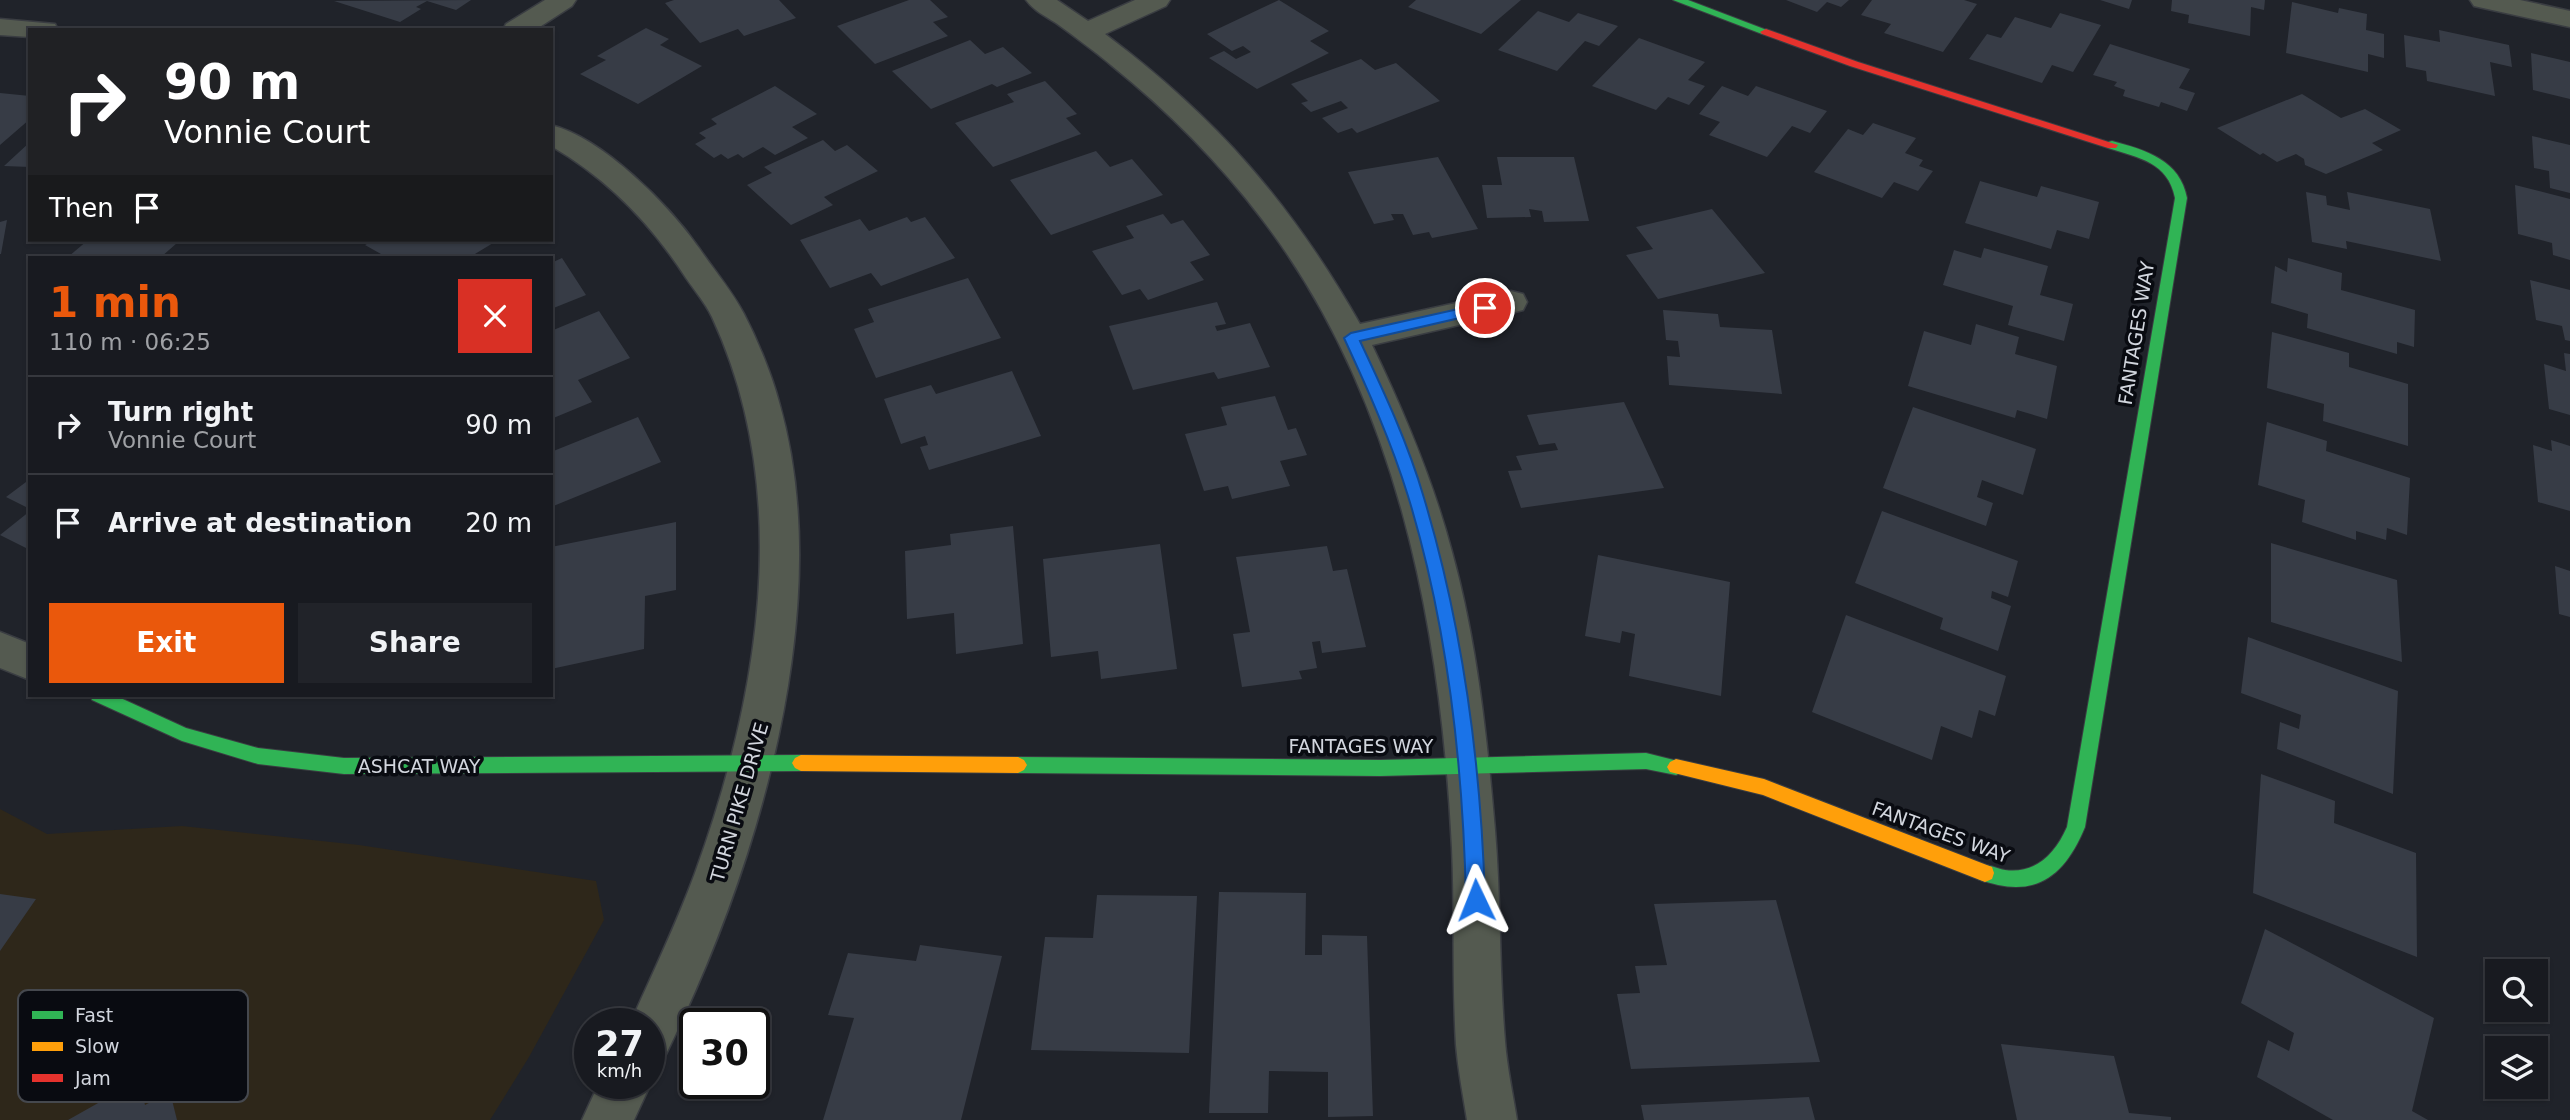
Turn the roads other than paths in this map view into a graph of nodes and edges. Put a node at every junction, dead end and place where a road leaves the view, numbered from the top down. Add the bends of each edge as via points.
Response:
1 (563, 0) edge
2 (1039, 0) edge
3 (1157, 0) edge
4 (1678, 0) edge
5 (2483, 0) edge
6 (2570, 19) edge
7 (0, 27) edge
8 (519, 28) edge
9 (28, 29) edge
10 (1087, 32) junction
11 (553, 135) edge
12 (1511, 302) dead end
13 (1351, 338) junction
14 (0, 649) edge
15 (28, 662) edge
16 (103, 697) edge
17 (753, 763) junction
18 (1466, 766) junction
19 (662, 1008) edge
20 (618, 1099) edge
21 (607, 1120) edge
22 (1492, 1120) edge

1 - 8 street
2 - 10 street
3 - 10 street
4 - 18 street, FANTAGES WAY via 1854,64 2114,144 2166,168 2177,180 2180,198 2072,842 2047,874 2020,881 1974,870 1764,787 1704,772 1646,761
5 - 6 street
7 - 9 street
10 - 13 street via 1183,111 1231,161 1276,217
11 - 17 street, TURN PIKE DRIVE via 616,177 649,206 692,256 729,314 756,381 775,458 782,545 775,645
12 - 13 street
13 - 18 street via 1416,495 1439,580 1460,692
14 - 15 street
16 - 17 street, ASHCAT WAY via 195,738 258,756 344,766
17 - 18 street, FANTAGES WAY
17 - 19 street, TURN PIKE DRIVE via 715,887
18 - 22 street via 1474,846 1480,1034
20 - 21 street

